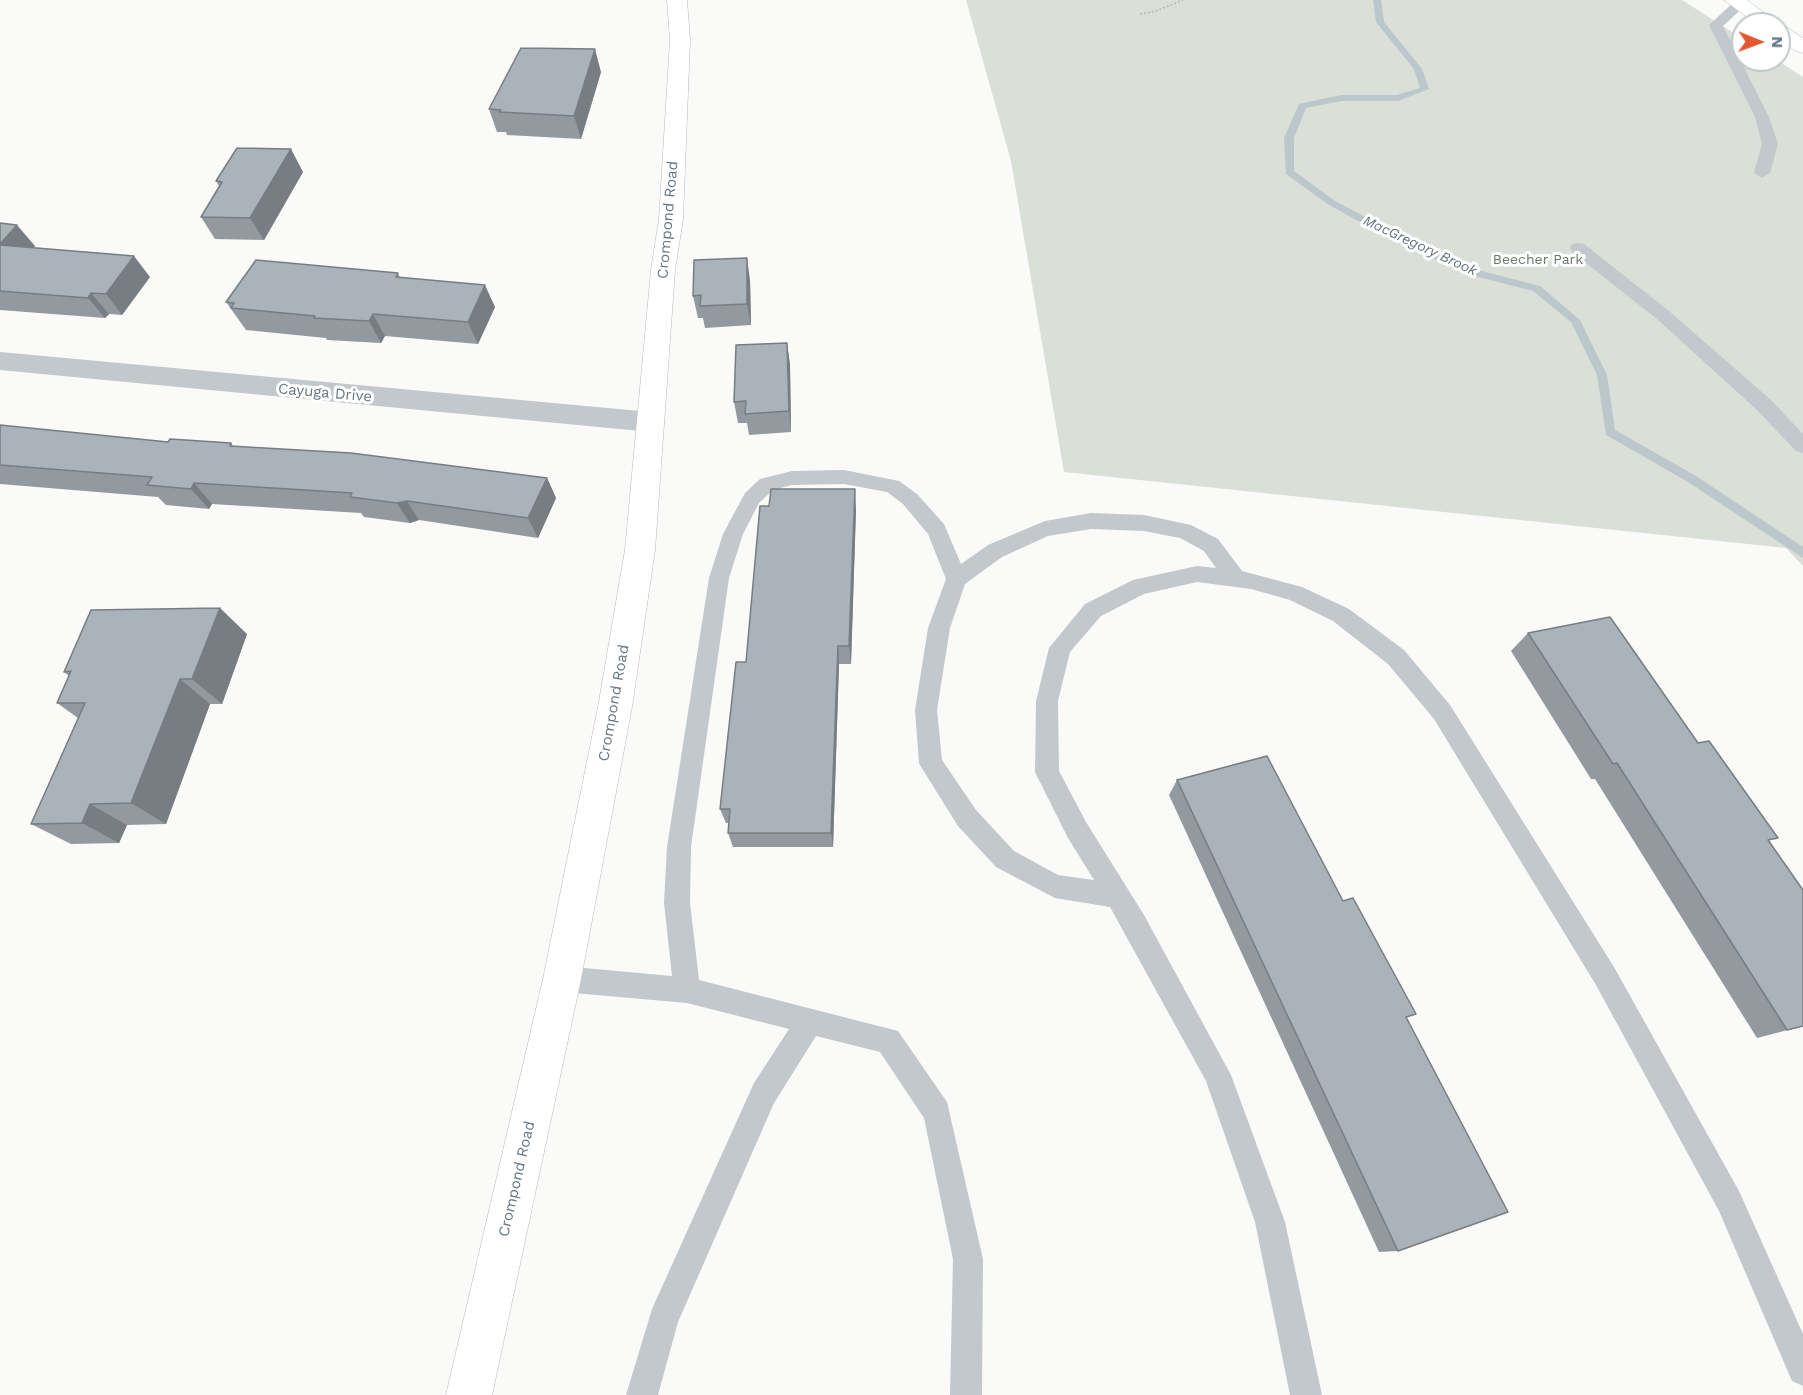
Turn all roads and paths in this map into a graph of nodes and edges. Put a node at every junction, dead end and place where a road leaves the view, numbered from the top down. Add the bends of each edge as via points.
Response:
1 (677, 0) edge
2 (1183, 0) edge
3 (1737, 2) edge
4 (1752, 12) edge
5 (1140, 14) dead end
6 (1762, 173) dead end
7 (1578, 248) dead end
8 (0, 361) edge
9 (651, 422) junction
10 (1803, 446) edge
11 (1235, 578) junction
12 (956, 579) junction
13 (1117, 896) junction
14 (562, 979) junction
15 (687, 990) junction
16 (810, 1021) junction
17 (1803, 1370) edge
18 (469, 1395) edge
19 (642, 1395) edge
20 (966, 1395) edge
21 (1306, 1395) edge

1 - 9 main road, Crompond Road via 681,40 671,219
2 - 5 path
3 - 4 main road
3 - 6 lane via 1716,25 1770,144
7 - 10 lane via 1664,315 1764,405
8 - 9 street, Cayuga Drive
9 - 14 main road, Crompond Road via 640,550 613,718
11 - 12 lane via 1211,545 1184,531 1144,523 1091,521 1045,529 995,551
11 - 13 lane via 1197,574 1140,585 1093,610 1060,648 1047,701 1047,772
11 - 17 lane via 1295,593 1341,615 1396,657 1442,712 1605,976 1718,1180
12 - 13 lane via 939,628 926,710 931,763 966,818 1005,859 1055,886
12 - 15 lane via 937,530 910,499 892,486 844,477 792,478 767,484 752,498 733,534 719,578 679,847 677,903
13 - 21 lane via 1217,1076 1270,1222
14 - 15 lane
14 - 18 main road, Crompond Road
15 - 16 lane
16 - 19 lane via 764,1093 663,1320
16 - 20 lane via 888,1041 937,1112 968,1259

